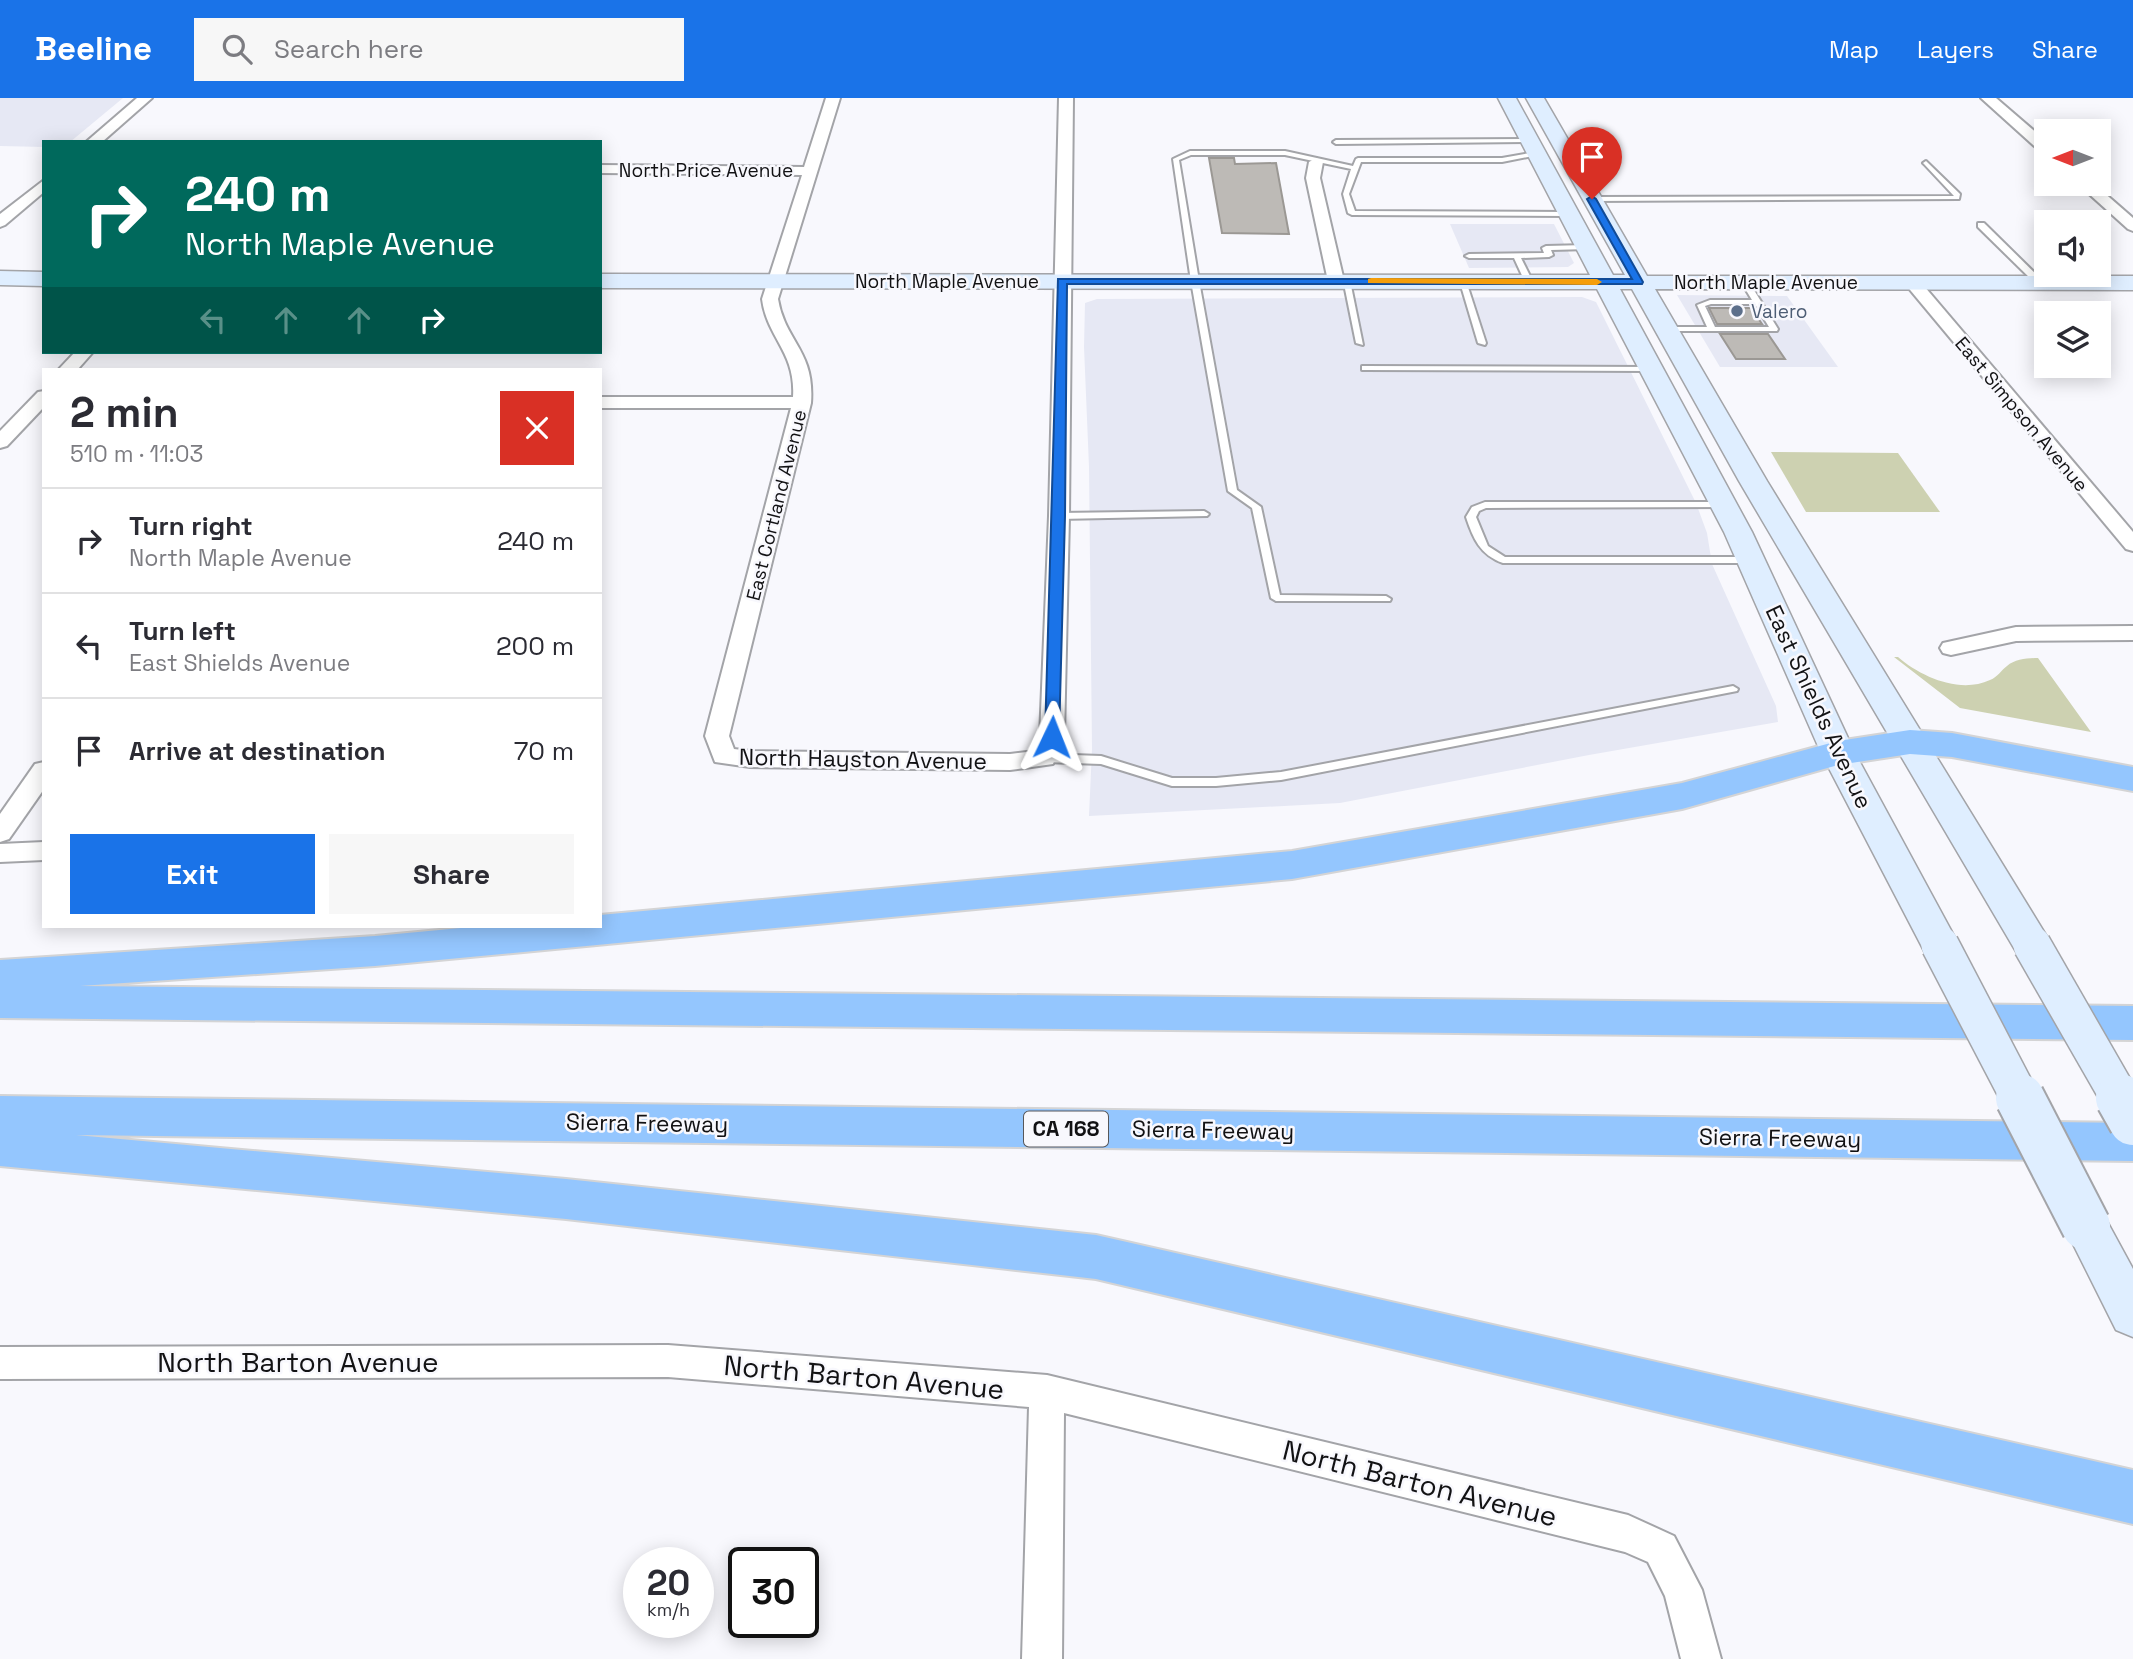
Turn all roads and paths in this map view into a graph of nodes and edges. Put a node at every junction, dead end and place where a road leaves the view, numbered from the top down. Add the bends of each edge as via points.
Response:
1 (145, 98) edge
2 (833, 98) edge
3 (1066, 98) edge
4 (1507, 98) edge
5 (1535, 98) edge
6 (1988, 98) edge
7 (2034, 138) edge
8 (95, 140) edge
9 (1336, 142) dead end
10 (1533, 147) junction
11 (1316, 162) junction
12 (1926, 163) dead end
13 (1354, 168) junction
14 (602, 169) edge
15 (811, 171) junction
16 (42, 186) edge
17 (2099, 196) edge
18 (1592, 199) junction
19 (1568, 215) junction
20 (0, 222) edge
21 (1980, 225) dead end
22 (2133, 226) edge
23 (1586, 247) junction
24 (1469, 256) dead end
25 (1517, 256) junction
26 (2034, 277) edge
27 (0, 278) edge
28 (42, 279) edge
29 (602, 281) edge
30 (776, 281) junction
31 (1062, 281) junction
32 (1195, 281) junction
33 (1341, 281) junction
34 (1462, 281) junction
35 (1529, 282) junction
36 (1604, 282) junction
37 (1638, 282) junction
38 (1745, 282) junction
39 (1912, 282) junction
40 (2034, 282) edge
41 (2111, 283) edge
42 (2133, 283) edge
43 (1704, 292) junction
44 (1758, 302) junction
45 (1665, 329) junction
46 (1712, 329) junction
47 (1360, 343) dead end
48 (1482, 343) dead end
49 (82, 354) edge
50 (69, 368) edge
51 (1365, 368) dead end
52 (1608, 369) joint
53 (1651, 369) junction
54 (42, 399) edge
55 (602, 402) edge
56 (802, 403) junction
57 (0, 442) edge
58 (1723, 505) junction
59 (1204, 514) dead end
60 (1059, 516) junction
61 (2133, 545) edge
62 (1751, 560) junction
63 (1386, 599) dead end
64 (2133, 633) edge
65 (1951, 648) dead end
66 (1733, 689) dead end
67 (1910, 742) junction
68 (1838, 753) junction
69 (724, 756) joint
70 (1044, 758) junction
71 (42, 773) edge
72 (2133, 779) edge
73 (0, 833) edge
74 (42, 851) edge
75 (0, 853) edge
76 (0, 976) edge
77 (0, 1002) edge
78 (2133, 1023) edge
79 (0, 1115) edge
80 (2133, 1121) edge
81 (2133, 1142) edge
82 (0, 1147) edge
83 (2133, 1315) edge
84 (0, 1363) edge
85 (1046, 1392) junction
86 (2133, 1497) edge
87 (1042, 1659) edge
88 (1701, 1659) edge

1 - 8 street
2 - 15 street, East Cortland Avenue
3 - 31 street
4 - 10 main road, East Shields Avenue
5 - 18 main road
6 - 7 street
9 - 10 lane
10 - 13 lane via 1503,160 1357,160
10 - 19 main road, East Shields Avenue
11 - 13 lane
11 - 32 lane via 1285,153 1190,153 1176,159
11 - 33 street via 1312,178
12 - 18 lane via 1957,198
13 - 19 lane via 1346,194 1352,213
14 - 15 street, North Price Avenue
15 - 30 street, East Cortland Avenue
16 - 20 street
17 - 22 street
18 - 37 main road
19 - 23 main road, East Shields Avenue
21 - 26 lane
23 - 25 lane via 1546,248 1549,255
23 - 36 main road, East Shields Avenue
24 - 25 lane
25 - 35 lane
27 - 28 main road
29 - 30 main road, North Maple Avenue
30 - 31 main road, North Maple Avenue
30 - 56 street, East Cortland Avenue via 771,313 801,366
31 - 32 main road, North Maple Avenue
31 - 60 street
32 - 33 main road, North Maple Avenue
32 - 63 lane via 1233,491 1256,507 1276,598
33 - 34 main road, North Maple Avenue
33 - 47 lane
34 - 35 main road, North Maple Avenue
34 - 48 lane
35 - 36 main road, North Maple Avenue
36 - 37 main road, North Maple Avenue
36 - 53 main road, East Shields Avenue
37 - 43 main road, North Maple Avenue
37 - 45 main road
38 - 39 main road, North Maple Avenue
38 - 43 main road, North Maple Avenue
38 - 44 lane
39 - 40 main road, North Maple Avenue
39 - 61 street, East Simpson Avenue
41 - 42 main road, North Maple Avenue
43 - 44 lane
43 - 46 lane via 1700,308
44 - 46 lane via 1774,329
45 - 46 lane
45 - 67 main road
49 - 50 street
51 - 52 lane
52 - 53 lane
53 - 58 main road, East Shields Avenue
54 - 57 street
55 - 56 street
56 - 69 street, East Cortland Avenue via 718,736
58 - 62 main road, East Shields Avenue
58 - 62 lane via 1485,505 1471,517 1481,546 1503,560
59 - 60 lane
60 - 70 street via 1052,737
62 - 68 main road, East Shields Avenue
64 - 65 street via 2016,634
66 - 70 lane via 1242,780 1172,782 1101,760
67 - 68 highway
67 - 72 highway via 1958,746
67 - 80 main road, bridge
68 - 76 highway via 1682,796 1292,865 375,951
68 - 83 main road, East Shields Avenue, bridge
69 - 70 street, North Hayston Avenue via 996,762
71 - 73 street
74 - 75 street
77 - 78 highway
79 - 81 highway, Sierra Freeway / CA 168
82 - 86 highway via 566,1199 1096,1257
84 - 85 street, North Barton Avenue via 668,1361
85 - 87 street
85 - 88 street, North Barton Avenue via 1628,1534 1661,1549 1683,1590

